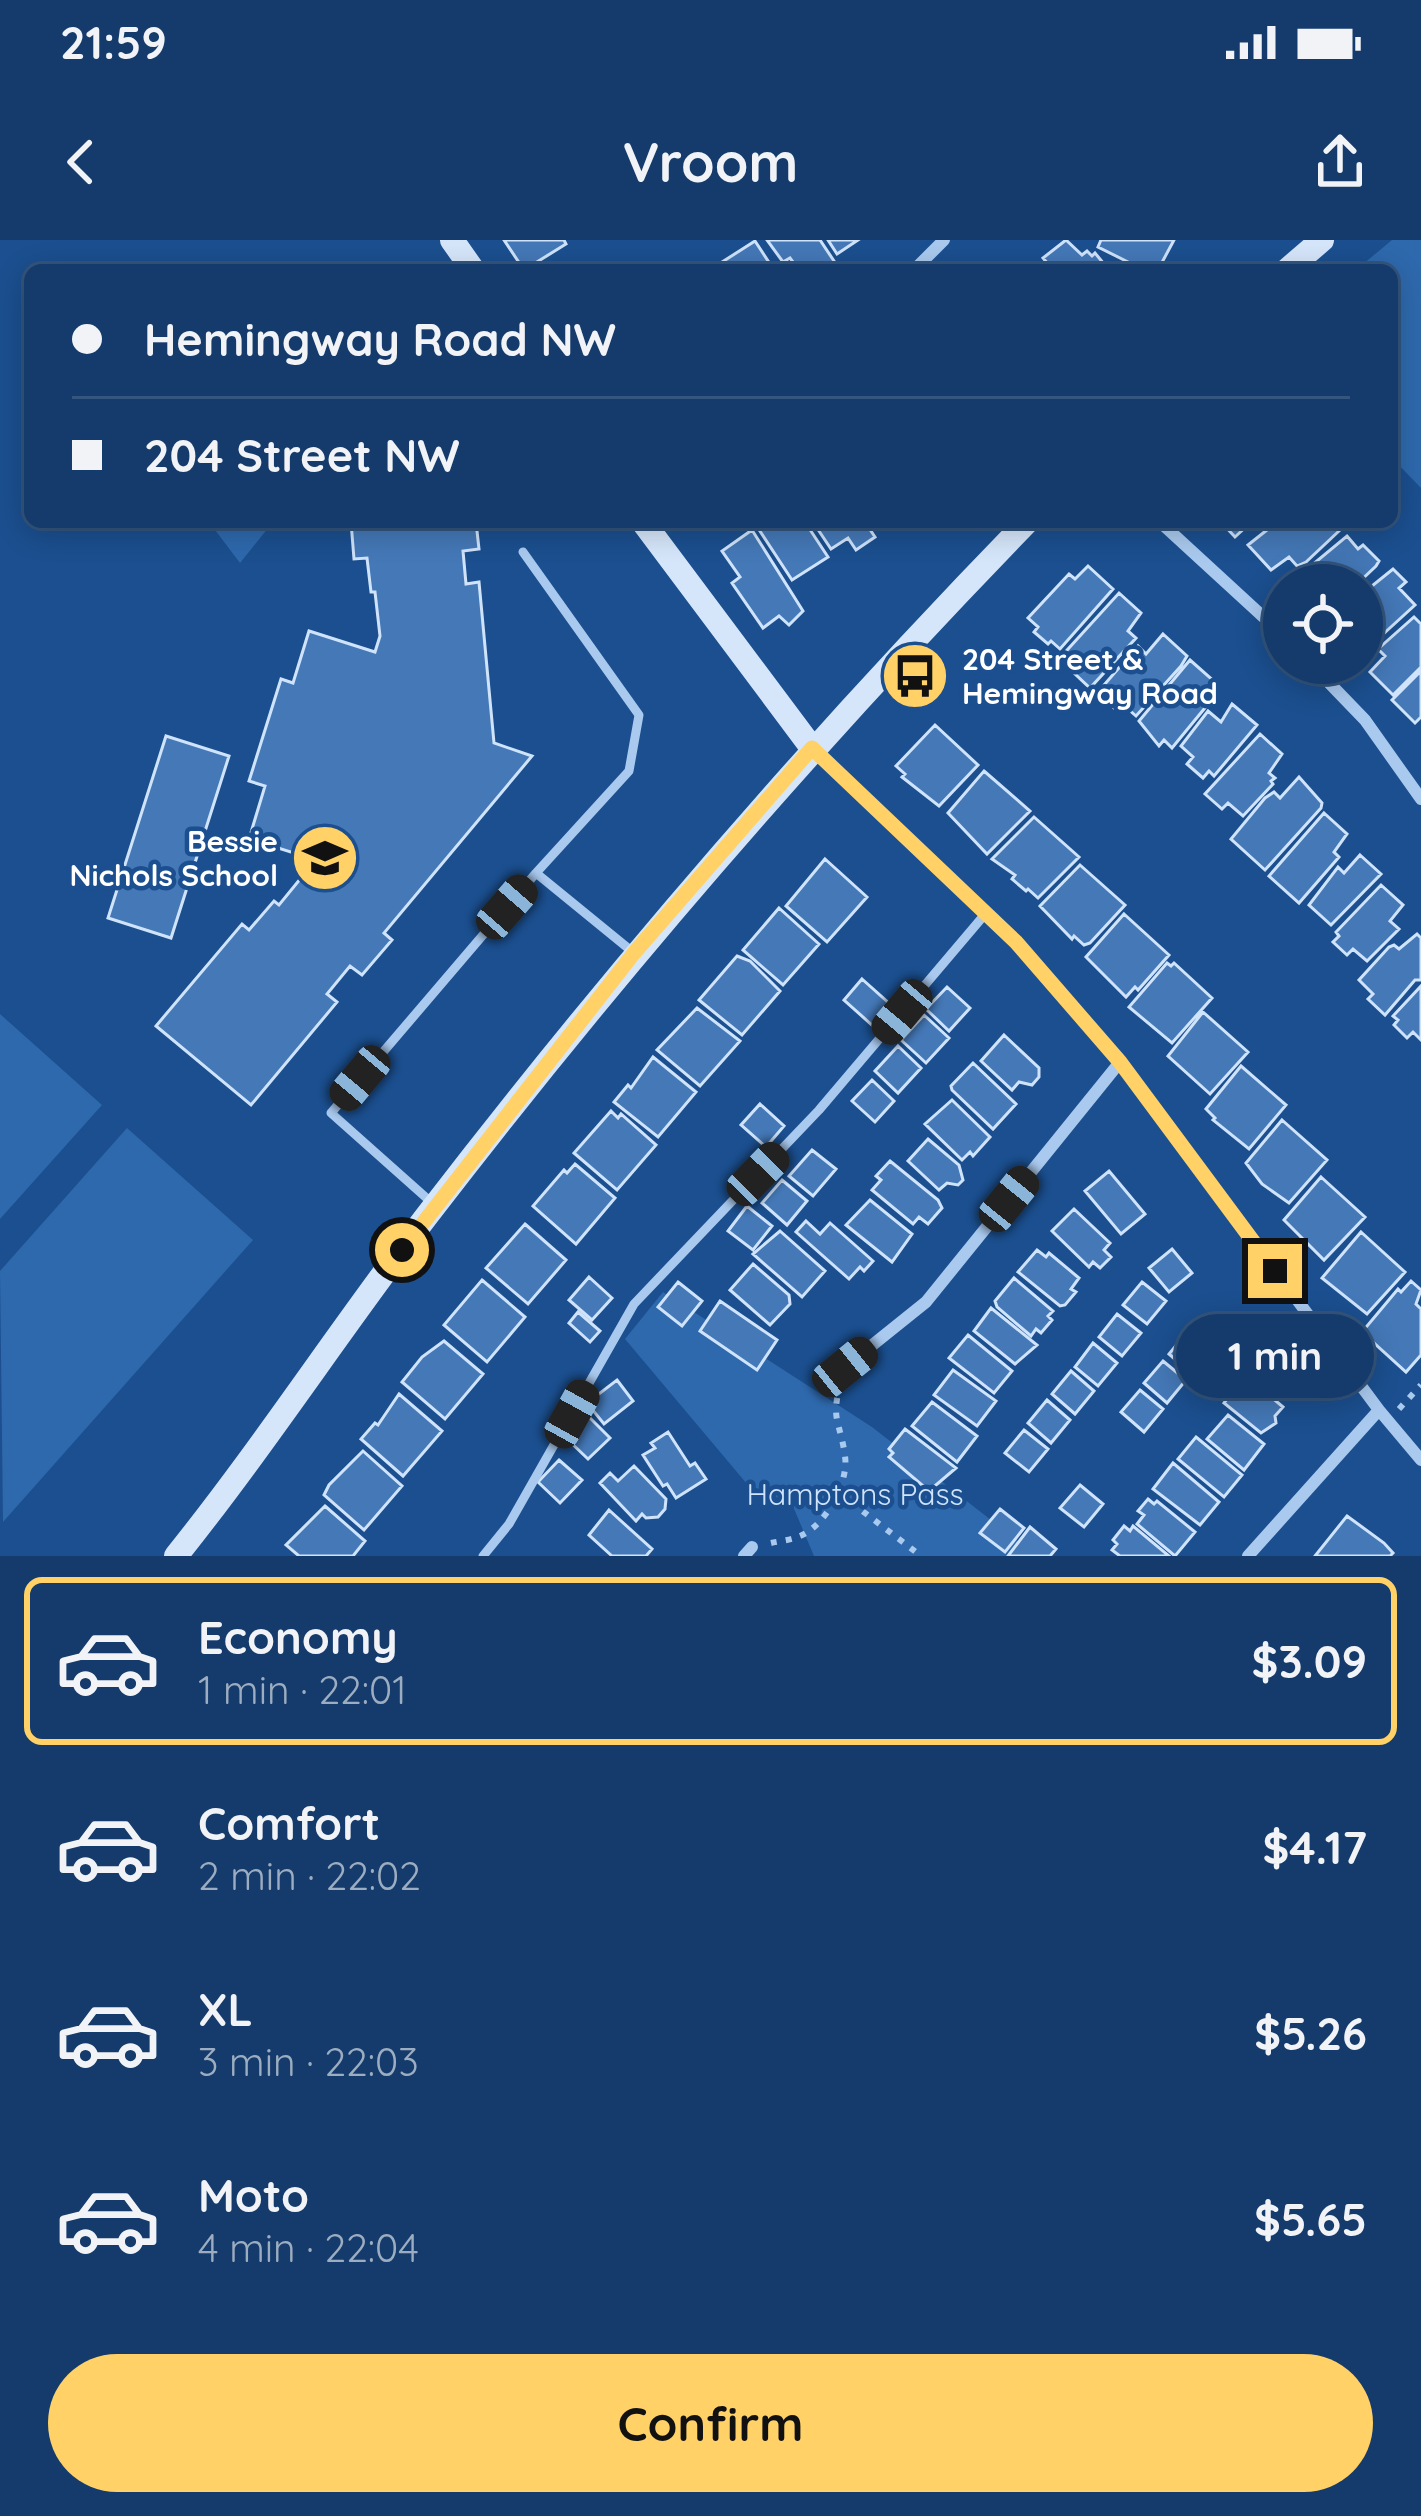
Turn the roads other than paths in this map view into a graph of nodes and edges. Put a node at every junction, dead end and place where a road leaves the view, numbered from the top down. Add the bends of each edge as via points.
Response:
1 (944, 240) edge
2 (1322, 240) edge
3 (920, 264) edge
4 (1294, 264) edge
5 (656, 528) edge
6 (1022, 528) edge
7 (1167, 528) edge
8 (524, 553) dead end
9 (1263, 617) edge
10 (1330, 684) edge
11 (812, 748) junction
12 (1421, 799) edge
13 (536, 873) junction
14 (986, 913) junction
15 (634, 953) junction
16 (1120, 1062) junction
17 (435, 1206) junction
18 (845, 1367) road end
19 (1384, 1415) junction
20 (1421, 1460) edge
21 (176, 1556) edge
22 (483, 1556) edge
23 (1248, 1556) edge

1 - 3 street
2 - 4 street
5 - 11 street
6 - 11 street
7 - 9 street
8 - 13 lane via 639,715 629,771
10 - 12 street
11 - 14 street
11 - 15 street
13 - 15 lane
13 - 17 lane via 331,1113
14 - 16 street
14 - 22 lane via 819,1110 634,1304
15 - 17 street
16 - 18 street via 926,1302
16 - 19 street
17 - 21 street
19 - 20 street
19 - 23 street

